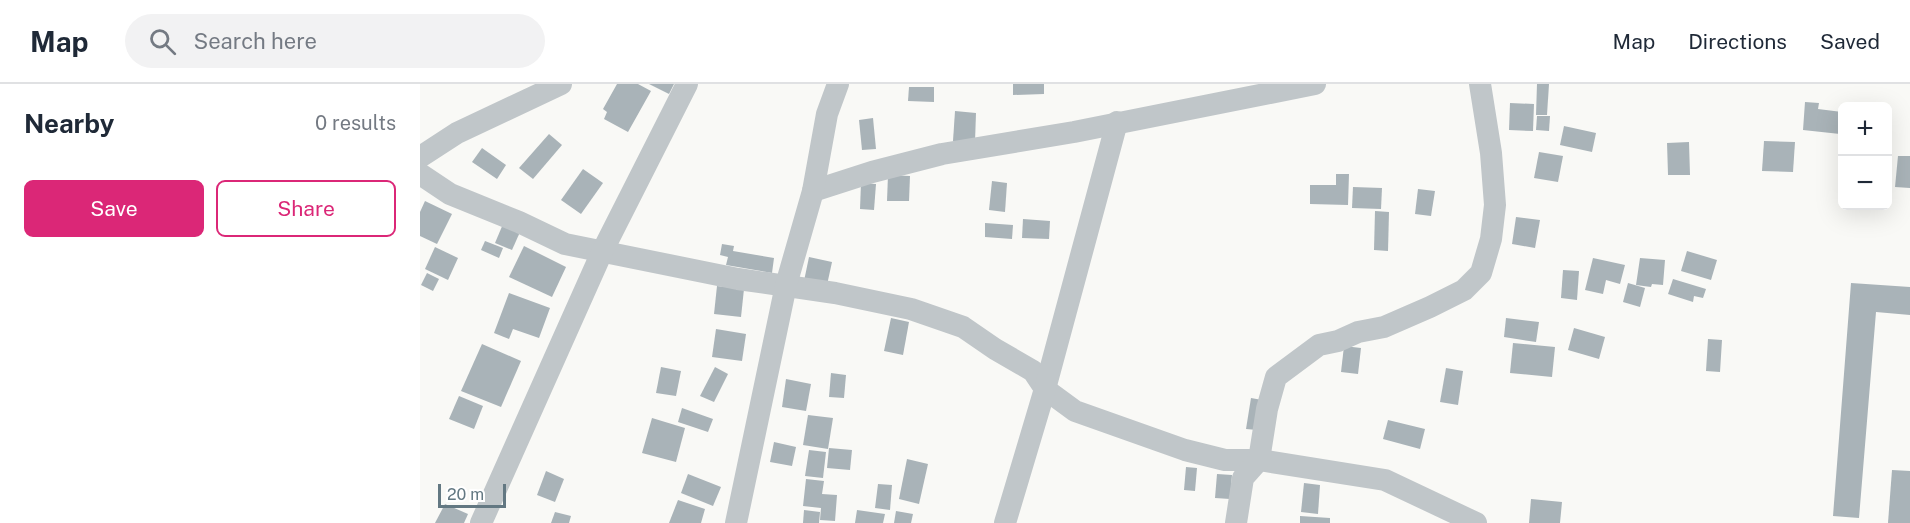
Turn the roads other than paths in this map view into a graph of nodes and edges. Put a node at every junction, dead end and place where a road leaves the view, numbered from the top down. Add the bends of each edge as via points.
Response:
1 (561, 84) edge
2 (687, 84) edge
3 (838, 84) edge
4 (1315, 84) edge
5 (1480, 84) edge
6 (1117, 122) junction
7 (420, 157) edge
8 (420, 174) edge
9 (813, 191) junction
10 (602, 252) junction
11 (786, 285) junction
12 (1045, 390) junction
13 (1259, 460) junction
14 (481, 523) edge
15 (736, 523) edge
16 (1005, 523) edge
17 (1236, 523) edge
18 (1476, 523) edge

1 - 7 street via 457,133
2 - 10 street
3 - 9 street via 827,114
4 - 6 street
5 - 13 street via 1495,205 1482,273 1464,290 1430,307 1384,327 1319,345 1275,377
6 - 9 street via 942,154
6 - 12 street
8 - 10 street via 450,194 565,244
9 - 11 street
10 - 11 street
10 - 14 street
11 - 12 street via 911,309 963,327 1033,371
11 - 15 street
12 - 13 street via 1075,411 1185,450 1225,460
12 - 16 street
13 - 17 street via 1243,478
13 - 18 street via 1385,480

